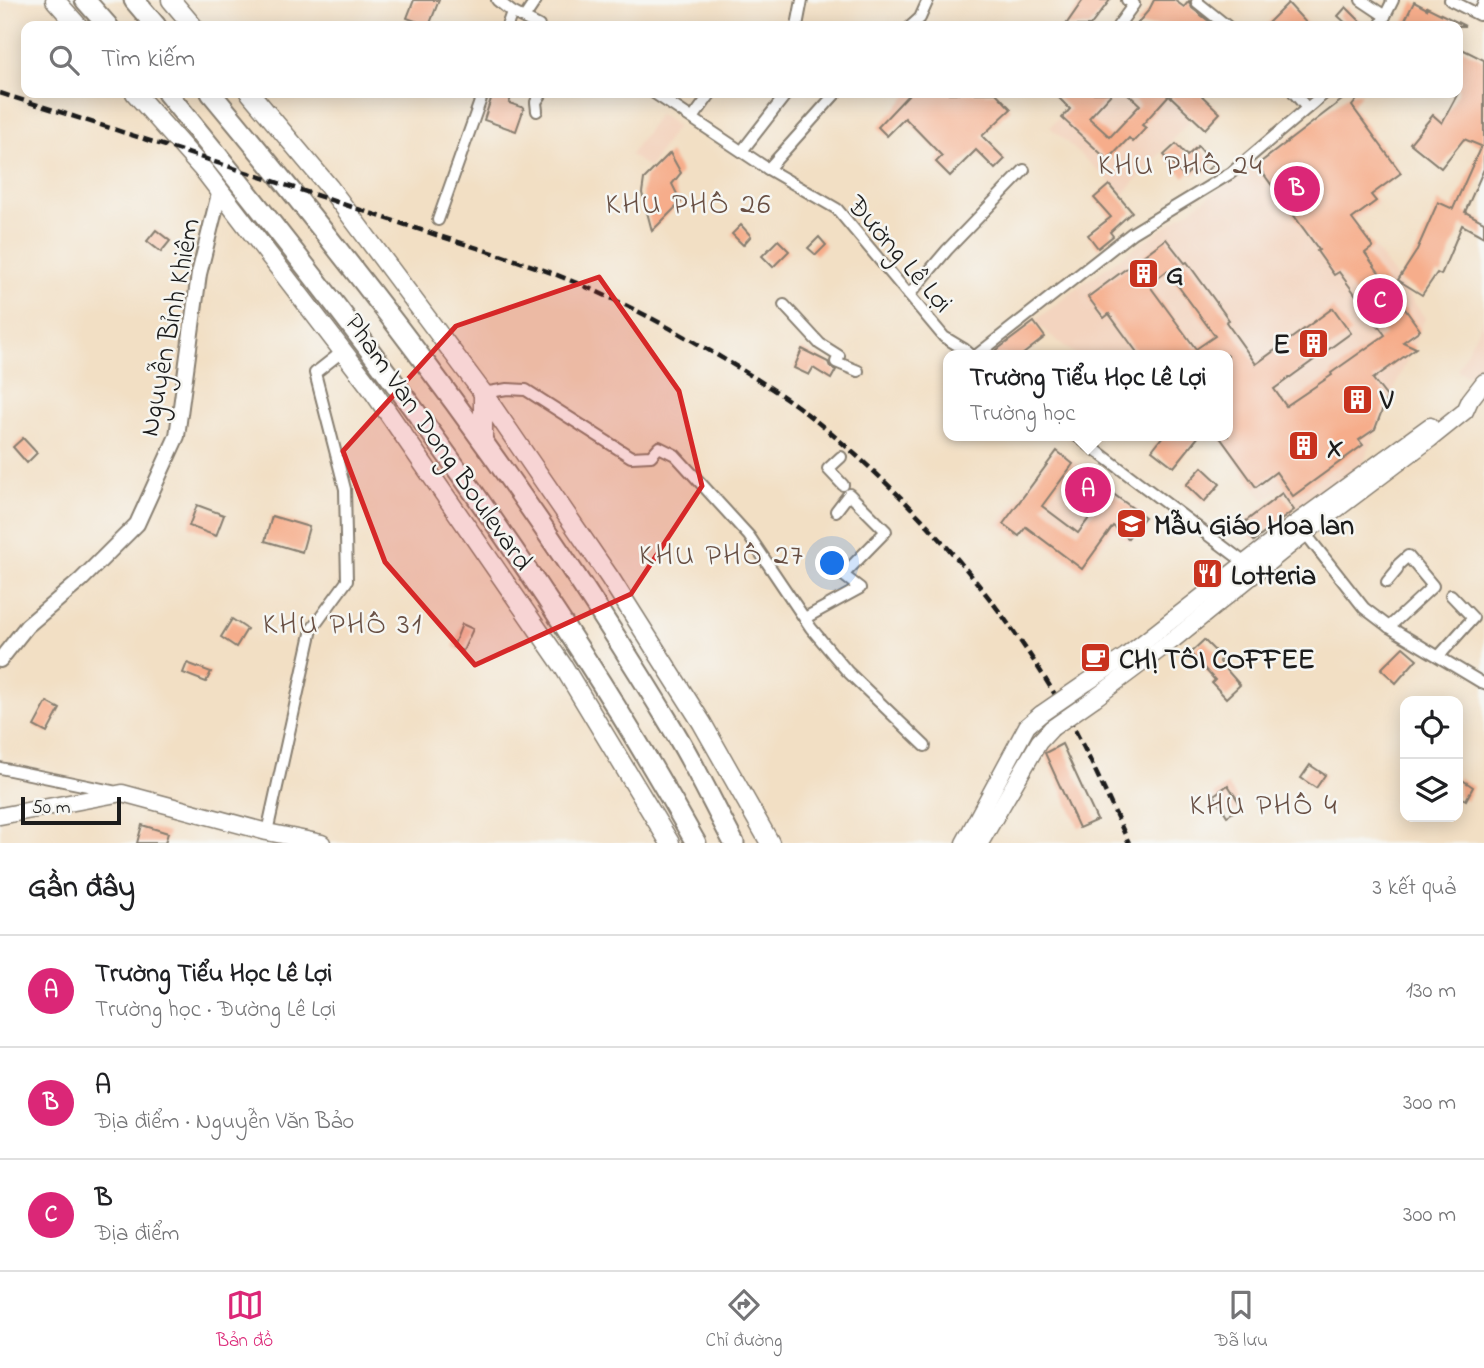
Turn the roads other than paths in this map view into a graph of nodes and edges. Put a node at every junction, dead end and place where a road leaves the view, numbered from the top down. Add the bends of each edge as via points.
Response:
1 (55, 0) edge
2 (85, 0) edge
3 (134, 0) edge
4 (171, 0) edge
5 (497, 0) edge
6 (536, 0) edge
7 (802, 0) edge
8 (1126, 0) edge
9 (1198, 0) edge
10 (1361, 0) edge
11 (1393, 0) edge
12 (1450, 0) edge
13 (924, 2) edge
14 (1484, 2) edge
15 (512, 12) junction
16 (524, 18) junction
17 (74, 21) edge
18 (104, 21) edge
19 (152, 21) edge
20 (189, 21) edge
21 (509, 21) edge
22 (530, 21) edge
23 (798, 21) edge
24 (917, 21) edge
25 (1122, 21) edge
26 (1221, 21) edge
27 (1382, 21) edge
28 (139, 98) edge
29 (171, 98) edge
30 (215, 98) edge
31 (254, 98) edge
32 (481, 98) edge
33 (539, 98) edge
34 (661, 98) edge
35 (707, 98) edge
36 (783, 98) edge
37 (832, 98) edge
38 (1298, 98) edge
39 (1319, 98) edge
40 (1307, 108) junction
41 (537, 111) dead end
42 (693, 118) junction
43 (742, 151) junction
44 (768, 169) junction
45 (1024, 170) dead end
46 (220, 190) junction
47 (438, 220) dead end
48 (909, 295) junction
49 (784, 305) dead end
50 (965, 350) edge
51 (983, 350) edge
52 (344, 351) junction
53 (858, 371) dead end
54 (1484, 382) edge
55 (483, 393) junction
56 (1470, 400) junction
57 (483, 441) junction
58 (1084, 441) edge
59 (841, 457) dead end
60 (843, 485) dead end
61 (836, 511) dead end
62 (1305, 533) junction
63 (1251, 567) junction
64 (1387, 582) dead end
65 (1451, 595) dead end
66 (805, 618) junction
67 (1389, 627) junction
68 (1439, 656) junction
69 (0, 660) edge
70 (1484, 684) edge
71 (925, 746) dead end
72 (0, 768) edge
73 (122, 793) junction
74 (0, 816) edge
75 (267, 832) junction
76 (322, 843) edge
77 (670, 843) edge
78 (696, 843) edge
79 (734, 843) edge
80 (770, 843) edge
81 (964, 843) edge
82 (980, 843) edge

1 - 17 main road
2 - 18 highway
3 - 19 highway
4 - 20 main road
5 - 15 street
6 - 16 street
7 - 23 street
8 - 25 street via 1134,4
9 - 26 street
10 - 27 street
11 - 27 street
12 - 14 street via 1479,15
13 - 24 street
15 - 16 street
15 - 21 street
16 - 22 street
28 - 46 main road, Pham Van Dong Boulevard
29 - 78 highway, Pham Van Dong Boulevard via 352,326 491,519 614,702
30 - 57 highway, Pham Van Dong Boulevard via 294,193
31 - 55 main road, Pham Van Dong Boulevard via 318,173
32 - 47 street
33 - 41 street
34 - 42 street, Đường Lê Lợi
35 - 42 street
36 - 43 street
37 - 44 street
38 - 40 street
39 - 40 street
40 - 51 street via 1231,173 1132,233
42 - 43 street, Đường Lê Lợi
43 - 44 street, Đường Lê Lợi
44 - 48 street, Đường Lê Lợi via 837,209
45 - 48 street
46 - 52 main road, Pham Van Dong Boulevard
46 - 69 street, Nguyễn Bỉnh Khiêm via 199,274 177,436 137,524 27,626
48 - 50 street, Đường Lê Lợi via 944,337
49 - 53 street via 820,344 839,356 836,362
52 - 75 street via 315,373 345,489 347,581 312,629
52 - 77 main road, Pham Van Dong Boulevard via 563,666
54 - 56 main road
55 - 57 main road
55 - 66 street via 526,390 631,457 651,456 659,447 675,456 749,536
55 - 80 main road, Pham Van Dong Boulevard via 603,568
56 - 62 main road via 1465,411
56 - 63 main road via 1291,527
57 - 79 highway, Pham Van Dong Boulevard via 577,577 675,733
58 - 63 street
59 - 60 street via 828,469
61 - 66 street via 849,494 886,531 843,575 860,588
62 - 63 main road
62 - 67 street via 1364,608
63 - 81 main road, bridge via 1027,726
63 - 82 main road, bridge via 1174,639 1052,727
64 - 67 street via 1408,556 1433,586
65 - 68 street via 1473,618
66 - 71 street via 847,671
67 - 68 street
68 - 70 street
72 - 73 street
73 - 74 main road
73 - 75 main road
75 - 76 main road

